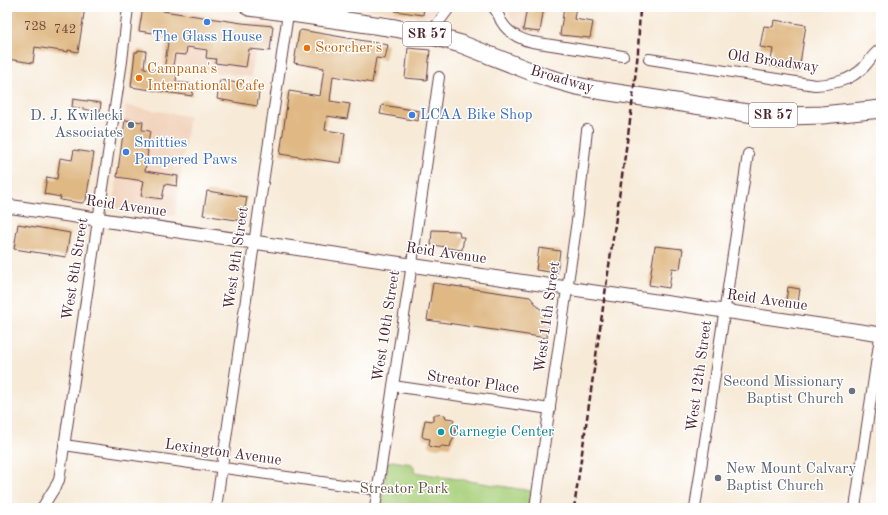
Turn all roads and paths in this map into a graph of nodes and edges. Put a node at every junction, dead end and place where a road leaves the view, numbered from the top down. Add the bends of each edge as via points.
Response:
1 (128, 7) edge
2 (249, 7) edge
3 (450, 7) edge
4 (493, 7) edge
5 (289, 10) edge
6 (429, 35) junction
7 (881, 49) edge
8 (623, 56) dead end
9 (649, 59) dead end
10 (439, 77) dead end
11 (881, 109) edge
12 (587, 130) dead end
13 (748, 154) dead end
14 (7, 206) edge
15 (99, 219) junction
16 (254, 242) junction
17 (412, 265) junction
18 (568, 287) junction
19 (725, 310) junction
20 (881, 332) edge
21 (393, 386) junction
22 (550, 409) junction
23 (64, 446) junction
24 (222, 468) junction
25 (378, 490) junction
26 (42, 508) edge
27 (216, 508) edge
28 (375, 508) edge
29 (535, 508) edge
30 (695, 508) edge
31 (855, 508) edge

1 - 15 street, West 8th Street
2 - 5 main road, Broadway / SR 57
3 - 6 street
4 - 8 street via 506,28 520,39
5 - 6 main road, Broadway / SR 57
5 - 16 street, West 9th Street
6 - 11 main road, Broadway / SR 57 via 460,44 545,77 597,90 788,116
7 - 9 street, Old Broadway via 853,75 841,81 815,85
10 - 17 street, West 10th Street
12 - 18 street, West 11th Street
13 - 19 street, West 12th Street
14 - 15 street, Reid Avenue
15 - 16 street, Reid Avenue
15 - 23 street, West 8th Street
16 - 17 street, Reid Avenue
16 - 24 street, West 9th Street
17 - 18 street, Reid Avenue
17 - 21 street, West 10th Street
18 - 19 street, Reid Avenue
18 - 22 street, West 11th Street
19 - 20 street, Reid Avenue
19 - 30 street, West 12th Street
20 - 31 street
21 - 22 street, Streator Place
21 - 25 street, West 10th Street
22 - 29 street, West 11th Street
23 - 24 street, Lexington Avenue
23 - 26 street, West 8th Street via 57,484
24 - 25 street, Lexington Avenue
24 - 27 street, West 9th Street
25 - 28 street, West 10th Street

